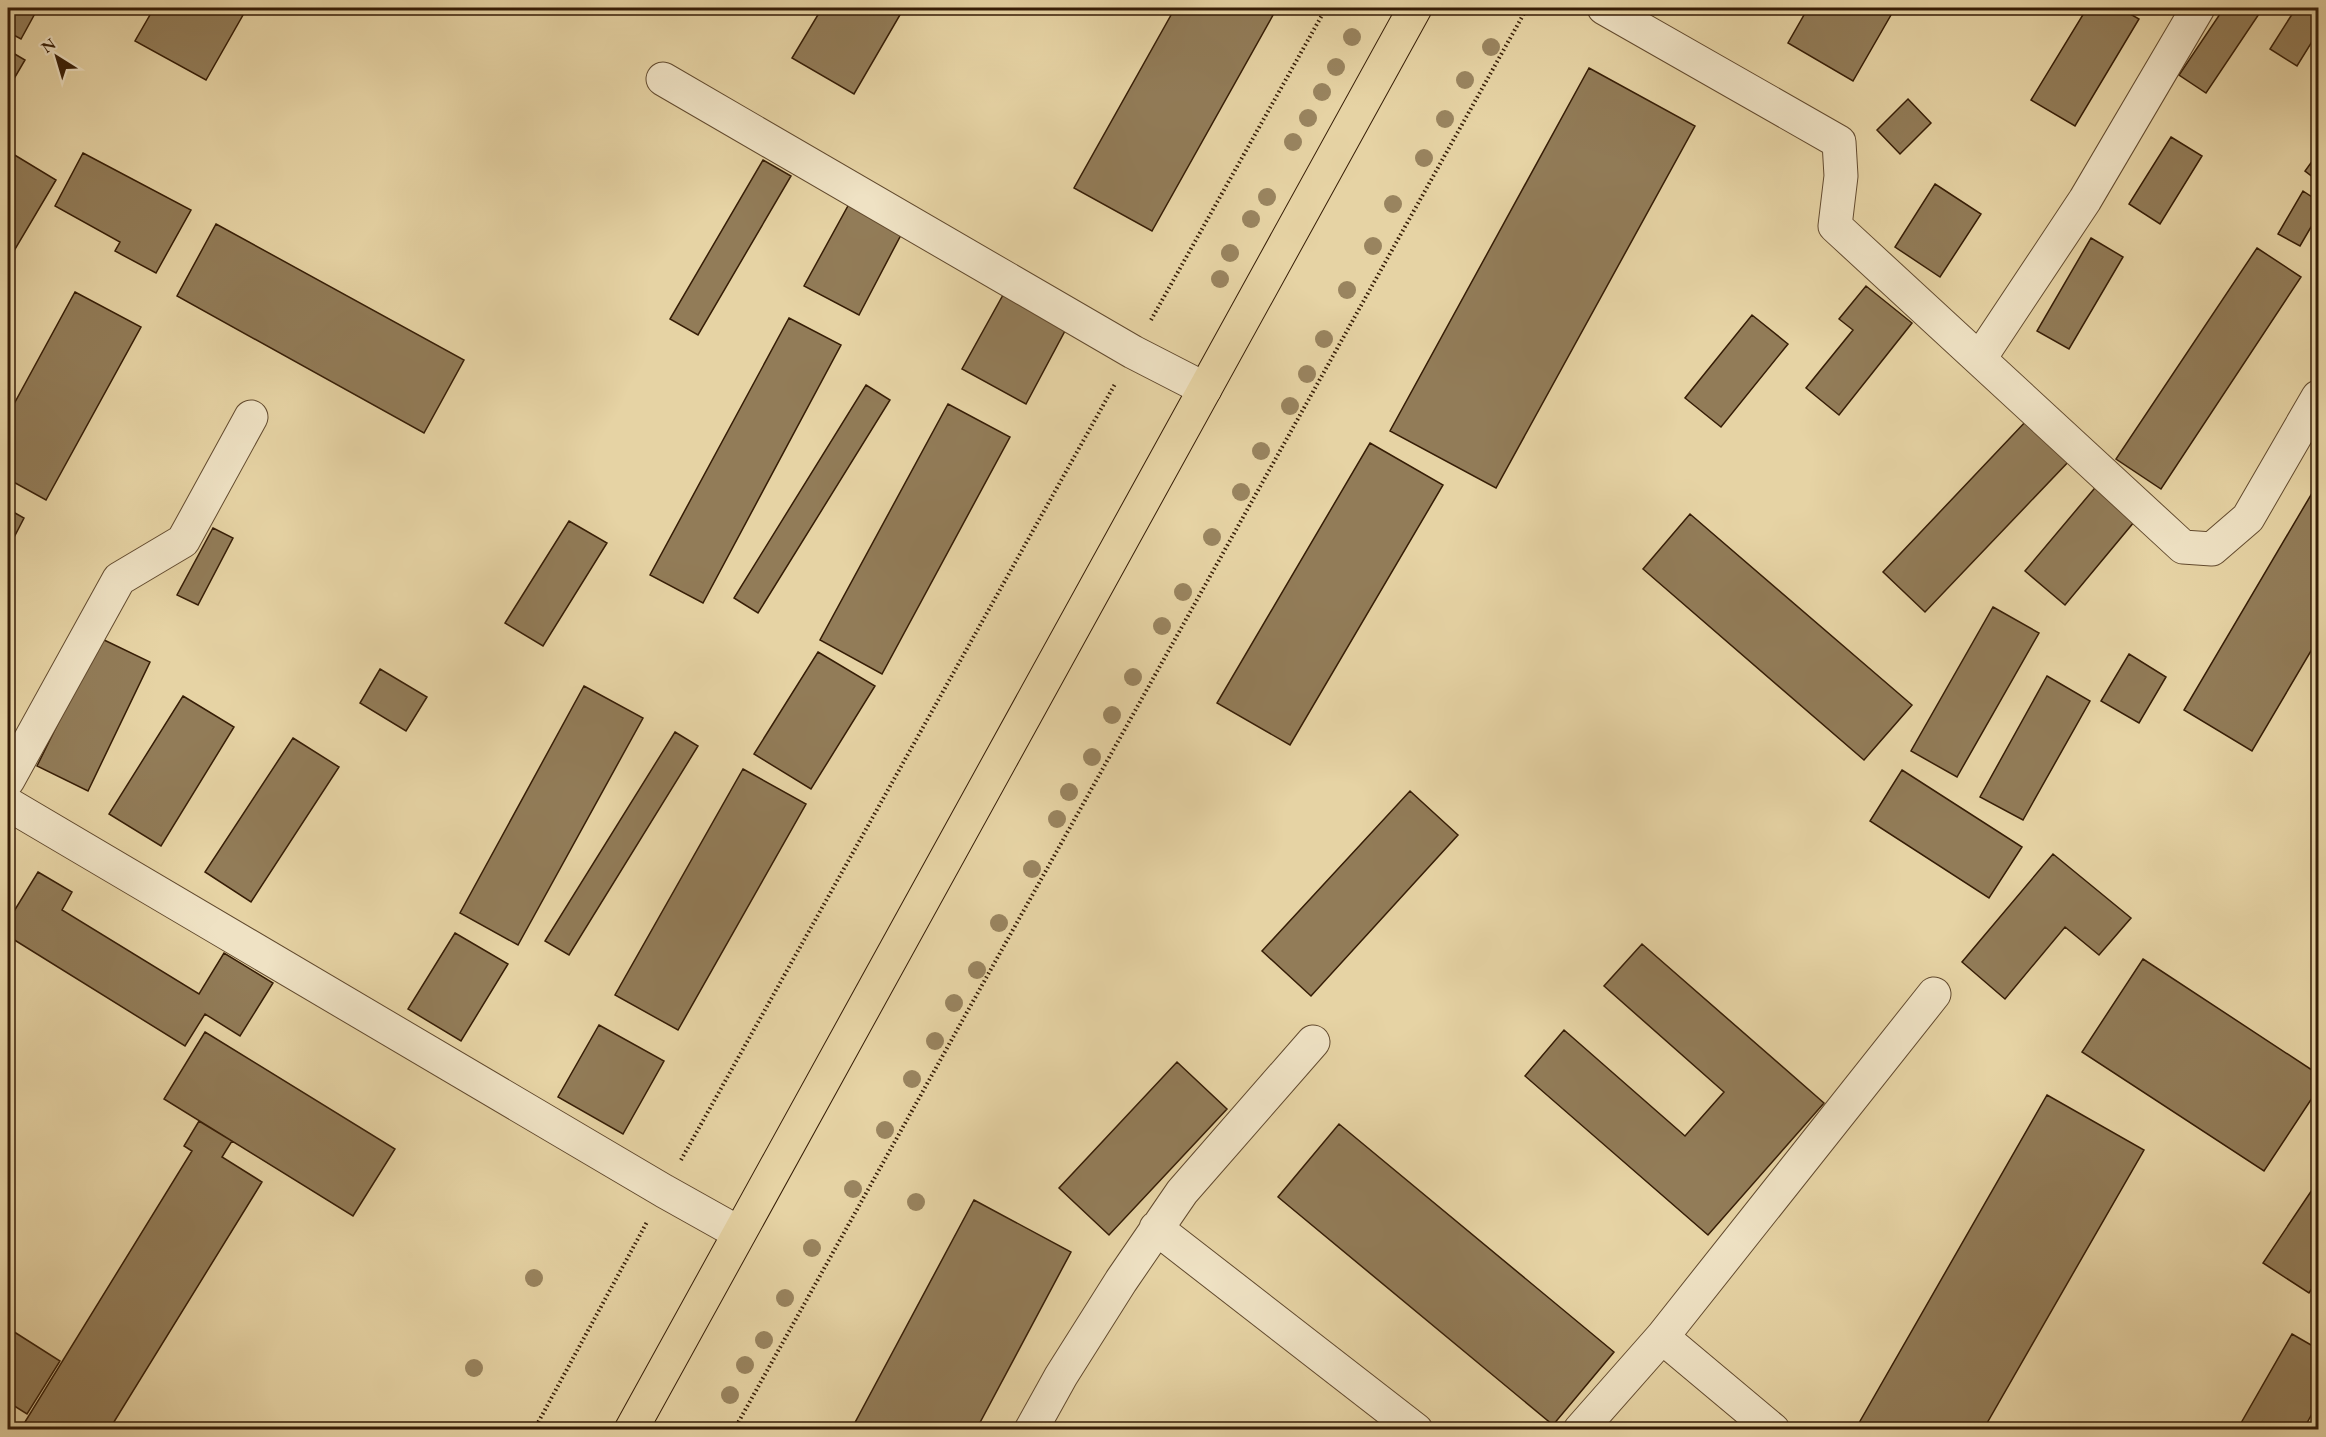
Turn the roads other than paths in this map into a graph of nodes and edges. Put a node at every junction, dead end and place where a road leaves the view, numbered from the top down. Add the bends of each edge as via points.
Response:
1 (1415, 8) edge
2 (1604, 8) edge
3 (2198, 8) edge
4 (663, 79) dead end
5 (1980, 358) junction
6 (1205, 389) junction
7 (2319, 397) edge
8 (251, 417) dead end
9 (8, 780) edge
10 (8, 804) edge
11 (1934, 994) dead end
12 (1312, 1042) dead end
13 (1156, 1228) junction
14 (740, 1233) junction
15 (1662, 1337) junction
16 (631, 1430) edge
17 (1031, 1430) edge
18 (1416, 1430) edge
19 (1580, 1430) edge
20 (1773, 1430) edge

1 - 6 main road
2 - 5 street via 1839,142 1835,225
3 - 5 street via 2085,201
4 - 6 street via 1133,352
5 - 7 street via 2183,547 2212,549 2248,518
6 - 14 main road
8 - 9 street via 183,541 120,579
10 - 14 street
11 - 15 street
12 - 13 street via 1182,1192
13 - 17 street
13 - 18 street
14 - 16 main road
15 - 19 street
15 - 20 street

